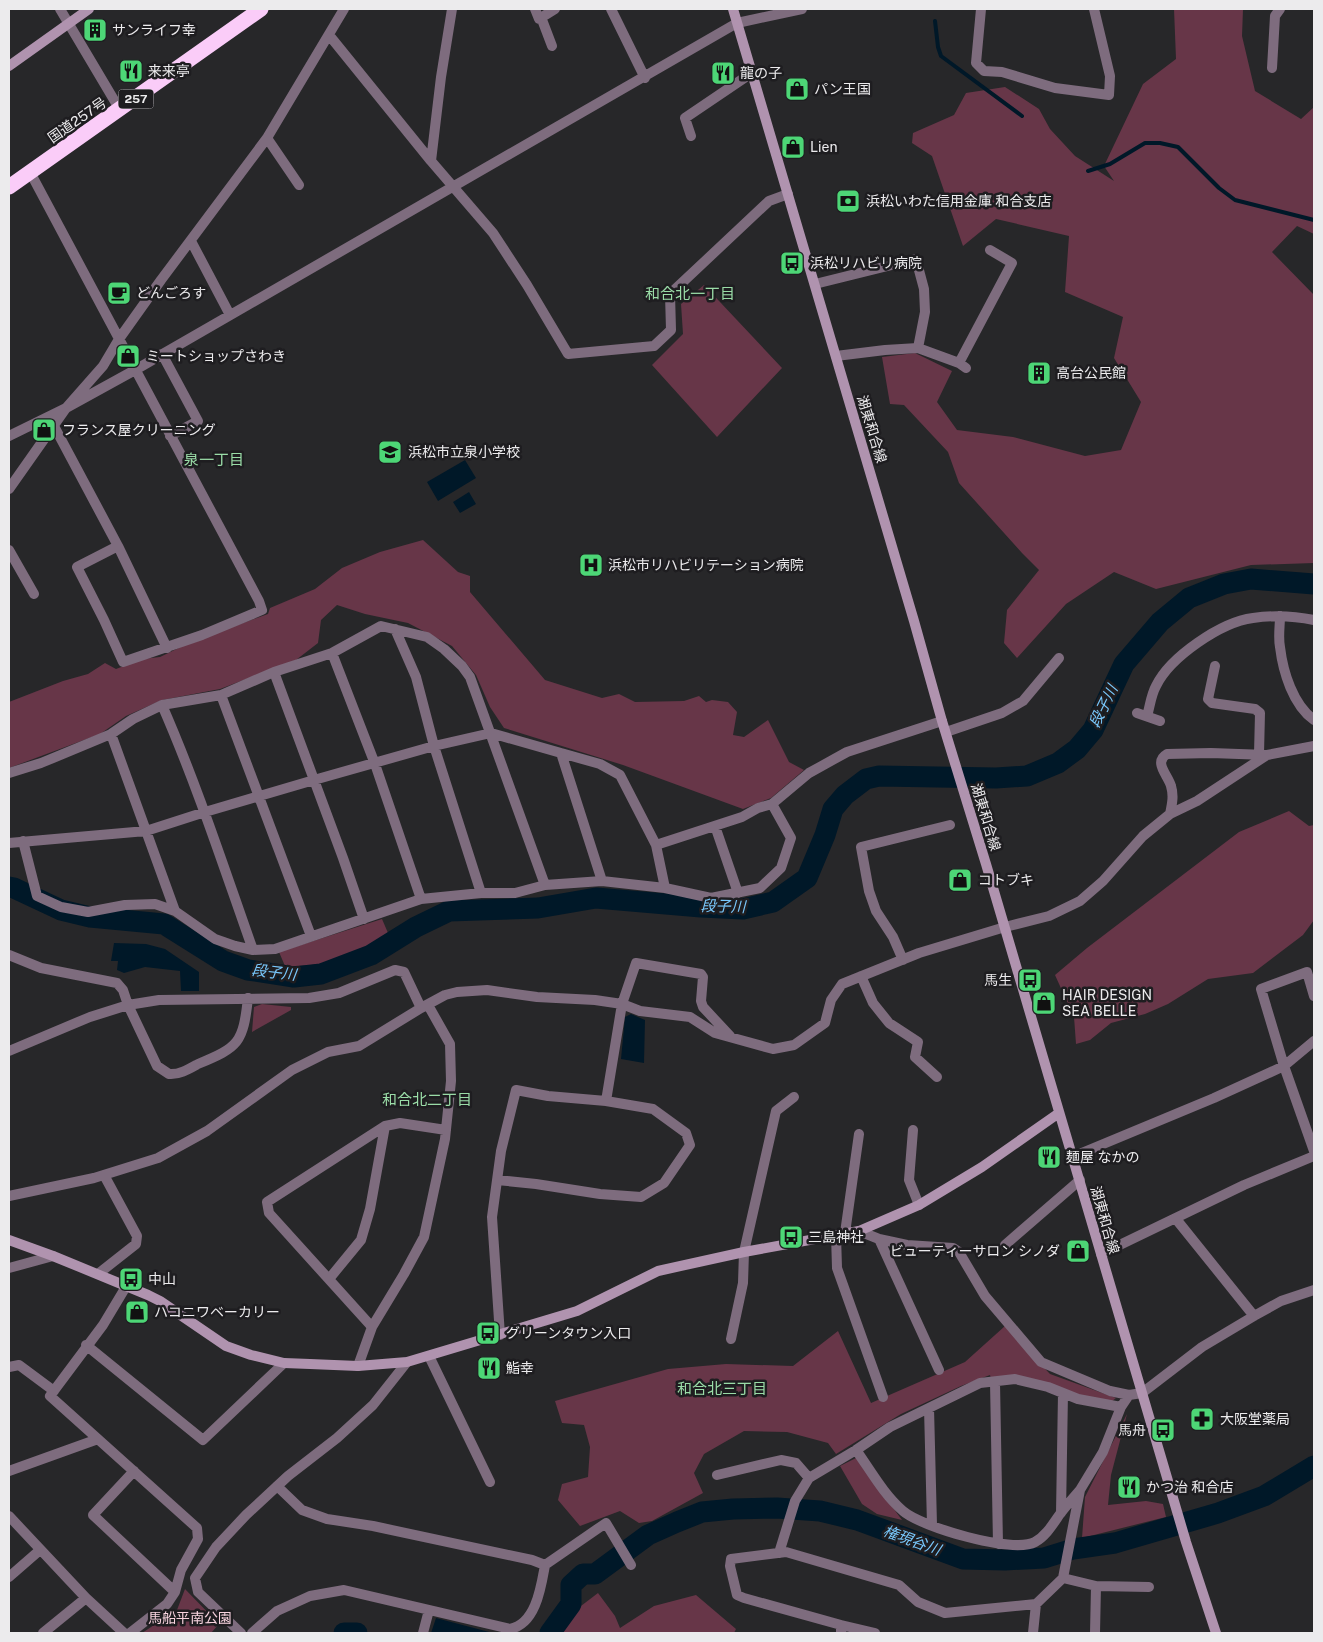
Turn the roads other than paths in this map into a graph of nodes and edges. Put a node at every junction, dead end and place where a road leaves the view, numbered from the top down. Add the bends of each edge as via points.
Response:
1 (60, 9) edge
2 (89, 9) edge
3 (261, 9) edge
4 (344, 9) edge
5 (452, 9) edge
6 (555, 9) edge
7 (611, 9) edge
8 (733, 9) edge
9 (802, 9) edge
10 (981, 9) edge
11 (1094, 9) edge
12 (1280, 9) edge
13 (538, 13) edge
14 (68, 23) junction
15 (738, 23) junction
16 (329, 34) junction
17 (552, 46) dead end
18 (9, 66) edge
19 (1272, 68) dead end
20 (753, 72) junction
21 (645, 78) junction
22 (120, 110) junction
23 (691, 136) dead end
24 (267, 138) junction
25 (431, 161) junction
26 (30, 172) junction
27 (299, 185) dead end
28 (9, 187) edge
29 (453, 187) junction
30 (788, 194) junction
31 (191, 242) junction
32 (990, 250) dead end
33 (815, 284) junction
34 (230, 315) junction
35 (120, 339) junction
36 (918, 348) junction
37 (162, 354) junction
38 (836, 356) junction
39 (135, 370) junction
40 (66, 408) junction
41 (54, 426) junction
42 (9, 436) edge
43 (170, 436) junction
44 (9, 489) edge
45 (118, 546) junction
46 (9, 550) edge
47 (34, 594) dead end
48 (1280, 616) junction
49 (1314, 620) edge
50 (395, 629) junction
51 (167, 648) junction
52 (332, 653) junction
53 (1059, 658) dead end
54 (1215, 666) dead end
55 (274, 672) junction
56 (221, 695) junction
57 (162, 705) junction
58 (1314, 720) edge
59 (942, 721) junction
60 (1160, 721) dead end
61 (946, 732) junction
62 (491, 733) junction
63 (111, 734) junction
64 (434, 746) junction
65 (1314, 746) edge
66 (561, 753) junction
67 (1263, 754) junction
68 (374, 764) junction
69 (9, 773) edge
70 (314, 780) junction
71 (259, 797) junction
72 (772, 804) junction
73 (204, 812) junction
74 (1170, 814) junction
75 (950, 825) dead end
76 (715, 826) junction
77 (146, 831) junction
78 (23, 842) junction
79 (9, 844) edge
80 (656, 845) junction
81 (602, 881) junction
82 (545, 885) junction
83 (665, 888) junction
84 (738, 892) junction
85 (481, 894) junction
86 (421, 899) junction
87 (175, 911) junction
88 (364, 919) junction
89 (1005, 927) junction
90 (311, 936) junction
91 (253, 950) junction
92 (9, 955) edge
93 (903, 960) junction
94 (861, 976) junction
95 (1314, 996) edge
96 (248, 998) junction
97 (622, 1004) junction
98 (128, 1005) junction
99 (424, 1006) junction
100 (730, 1037) junction
101 (1314, 1041) edge
102 (9, 1051) edge
103 (1284, 1066) junction
104 (937, 1077) dead end
105 (794, 1097) dead end
106 (606, 1100) junction
107 (1059, 1113) junction
108 (385, 1126) junction
109 (446, 1130) junction
110 (912, 1130) dead end
111 (859, 1134) dead end
112 (1314, 1151) edge
113 (1314, 1156) edge
114 (1072, 1157) junction
115 (104, 1175) junction
116 (497, 1180) junction
117 (1080, 1180) junction
118 (9, 1196) edge
119 (919, 1205) junction
120 (1176, 1218) junction
121 (859, 1231) junction
122 (841, 1234) junction
123 (879, 1239) junction
124 (9, 1240) edge
125 (1005, 1245) dead end
126 (744, 1252) junction
127 (1101, 1254) junction
128 (53, 1256) junction
129 (9, 1268) edge
130 (98, 1274) junction
131 (329, 1278) junction
132 (127, 1285) junction
133 (1314, 1290) edge
134 (1254, 1316) junction
135 (372, 1327) junction
136 (500, 1335) junction
137 (731, 1339) dead end
138 (86, 1345) junction
139 (429, 1356) junction
140 (407, 1362) junction
141 (284, 1363) junction
142 (358, 1366) junction
143 (9, 1367) edge
144 (939, 1370) dead end
145 (995, 1382) junction
146 (54, 1391) junction
147 (1142, 1392) junction
148 (1063, 1393) junction
149 (1129, 1395) junction
150 (883, 1397) dead end
151 (1122, 1407) junction
152 (929, 1408) junction
153 (98, 1439) junction
154 (856, 1450) junction
155 (9, 1471) edge
156 (134, 1471) junction
157 (717, 1475) dead end
158 (810, 1478) junction
159 (490, 1482) dead end
160 (277, 1486) junction
161 (1080, 1490) junction
162 (1061, 1513) junction
163 (9, 1516) edge
164 (932, 1525) junction
165 (998, 1544) junction
166 (40, 1550) junction
167 (779, 1553) junction
168 (545, 1565) junction
169 (631, 1565) dead end
170 (1064, 1572) junction
171 (9, 1577) edge
172 (1096, 1586) junction
173 (1149, 1588) dead end
174 (175, 1592) junction
175 (86, 1598) junction
176 (1036, 1604) junction
177 (429, 1610) junction
178 (841, 1629) edge
179 (43, 1633) edge
180 (124, 1633) edge
181 (130, 1633) edge
182 (241, 1633) edge
183 (252, 1633) edge
184 (423, 1633) edge
185 (875, 1633) edge
186 (1033, 1633) edge
187 (1095, 1633) edge
188 (1216, 1633) edge

1 - 14 street
2 - 14 main road
3 - 22 highway, 国道257号 / 257
4 - 16 street
5 - 25 street
6 - 13 street
7 - 21 street
8 - 15 main road, 湖東和合線
9 - 15 street
10 - 11 street via 976,63 984,71 1002,72 1055,88 1109,95 1110,76
12 - 19 street via 1275,16
13 - 17 street
14 - 18 main road
14 - 22 street
15 - 20 main road, 湖東和合線
15 - 21 street
16 - 24 street
16 - 25 street
20 - 23 street via 685,118
20 - 30 main road, 湖東和合線
21 - 29 street
22 - 26 highway, 国道257号 / 257
24 - 27 street
24 - 31 street
25 - 29 street
26 - 28 highway, 国道257号 / 257
26 - 35 street
29 - 30 street via 493,233 568,354 654,346 671,330 670,294 768,201
29 - 34 street
30 - 33 main road, 湖東和合線
31 - 34 street
31 - 35 street
32 - 36 street via 1012,263 962,365
33 - 36 street via 916,259 924,289 925,312
33 - 38 main road, 湖東和合線
34 - 37 street
35 - 39 street
35 - 40 street via 103,366
36 - 38 street
37 - 39 street
37 - 43 street via 198,421
38 - 59 main road, 湖東和合線
39 - 40 street
39 - 43 street
40 - 41 street
40 - 42 street
41 - 44 street
41 - 45 street
43 - 51 street via 262,610
45 - 51 street
45 - 51 street via 77,566 123,662
46 - 47 street
48 - 49 street
48 - 58 street via 1279,645 1284,669 1294,694
48 - 60 street via 1252,618 1224,626 1192,646 1172,664 1142,714
50 - 52 street via 381,626
50 - 62 street via 427,637 462,666 470,677
50 - 64 street via 416,677
52 - 55 street
52 - 68 street
53 - 61 street via 1023,701 1002,713
54 - 67 street via 1208,699 1212,703 1255,709 1260,713
55 - 56 street
55 - 70 street
56 - 57 street
56 - 71 street
57 - 63 street via 132,719
57 - 73 street
59 - 61 main road, 湖東和合線
59 - 72 street via 847,752 809,773
61 - 89 main road, 湖東和合線
62 - 64 street
62 - 66 street
62 - 82 street
63 - 69 street
63 - 77 street
64 - 68 street
64 - 85 street
65 - 67 street
66 - 80 street via 600,764 620,775
66 - 81 street
67 - 74 street via 1197,801
67 - 74 street via 1167,754 1160,760 1173,799
68 - 70 street
68 - 86 street
70 - 71 street
70 - 88 street
71 - 73 street
71 - 90 street
72 - 76 street
72 - 84 street via 791,838 781,868 760,888
73 - 77 street
73 - 91 street
74 - 89 street via 1143,836 1103,881 1080,901 1048,916
75 - 93 street via 861,847 876,910
76 - 80 street
76 - 84 street
77 - 78 street
77 - 87 street
78 - 79 street
78 - 87 street via 37,896 61,907 88,912 124,905 155,904
80 - 83 street
81 - 82 street
81 - 83 street
82 - 85 street via 515,892
83 - 84 street via 711,898
85 - 86 street
86 - 88 street
87 - 91 street via 215,939
88 - 90 street
89 - 93 street
89 - 107 main road, 湖東和合線
90 - 91 street via 275,948
92 - 98 street via 41,968 117,983
93 - 94 street
94 - 100 street via 842,984 831,1000 825,1023 794,1045 773,1048
94 - 104 street via 873,1003 889,1023 918,1042 915,1057
95 - 103 street via 1307,972 1261,989
96 - 98 street via 158,1000
96 - 98 street via 245,1024 230,1049 174,1074 157,1066
96 - 99 street via 309,998 340,993 395,970 404,972
97 - 99 street via 487,990 456,992
97 - 100 street via 640,1010 690,1017 715,1033
97 - 100 street via 636,963 701,974 703,1007
97 - 106 street
98 - 102 street via 90,1017
99 - 109 street via 450,1044 451,1081
99 - 115 street via 359,1046 328,1052 292,1070 208,1131 158,1158
101 - 103 street
103 - 112 street
103 - 114 street
105 - 126 street via 776,1111
106 - 116 street via 516,1090
106 - 116 street via 653,1109 686,1133 690,1145 664,1183 641,1197
107 - 114 main road, 湖東和合線
107 - 119 main road via 982,1167
108 - 109 street via 400,1123
108 - 131 street via 361,1240
108 - 131 street via 267,1202 270,1213
109 - 135 street via 424,1237
110 - 119 street via 909,1180
111 - 122 street
113 - 120 street
114 - 117 main road, 湖東和合線
115 - 118 street
115 - 130 street via 137,1236 136,1244
116 - 136 street via 492,1217
117 - 125 street
117 - 127 main road, 湖東和合線
119 - 121 main road
120 - 127 street
120 - 134 street
121 - 122 main road
121 - 123 street
122 - 126 main road
122 - 150 street via 837,1268
123 - 144 street
123 - 149 street via 907,1245 953,1248 959,1252 985,1296 1041,1362 1110,1391
124 - 128 main road
126 - 136 main road via 658,1271 576,1311
126 - 137 street via 743,1283
127 - 147 main road, 湖東和合線
128 - 129 street
128 - 130 main road
130 - 132 main road
131 - 135 street
132 - 138 street
132 - 141 main road via 160,1301 226,1346
133 - 134 street via 1281,1301
134 - 147 street via 1202,1346
135 - 142 street
136 - 139 main road
138 - 141 street via 203,1440
138 - 146 street
139 - 140 main road
139 - 159 street
140 - 142 main road
140 - 160 street via 373,1405
141 - 142 main road
143 - 146 street via 20,1365
145 - 148 street via 1015,1378
145 - 152 street via 980,1383
145 - 165 street
146 - 153 street via 50,1396
147 - 149 street
147 - 188 main road, 湖東和合線
148 - 151 street
148 - 162 street
149 - 151 street
151 - 161 street via 1103,1452
152 - 154 street via 890,1427
152 - 164 street
153 - 155 street
153 - 156 street
154 - 158 street
154 - 164 street via 888,1496 904,1512
156 - 174 street via 197,1528 198,1539
156 - 174 street via 93,1515
157 - 158 street via 781,1460 796,1463
158 - 167 street via 796,1501
160 - 168 street via 302,1510 327,1519 391,1529
160 - 182 street via 216,1548 196,1578 198,1592
161 - 162 street
161 - 170 street
162 - 165 street via 1050,1529 1034,1543
163 - 166 street
164 - 165 street
166 - 171 street
166 - 175 street
167 - 176 street via 786,1552 899,1585 918,1602 945,1613
167 - 178 street via 731,1559 737,1595
168 - 169 street via 606,1523
168 - 177 street via 540,1592 528,1618 519,1628 510,1629
170 - 172 street
170 - 176 street via 1056,1586
172 - 173 street
172 - 187 street
174 - 181 street via 167,1604
175 - 179 street
175 - 180 street
176 - 186 street
177 - 183 street via 344,1590 310,1596 277,1612
177 - 184 street
178 - 185 street

